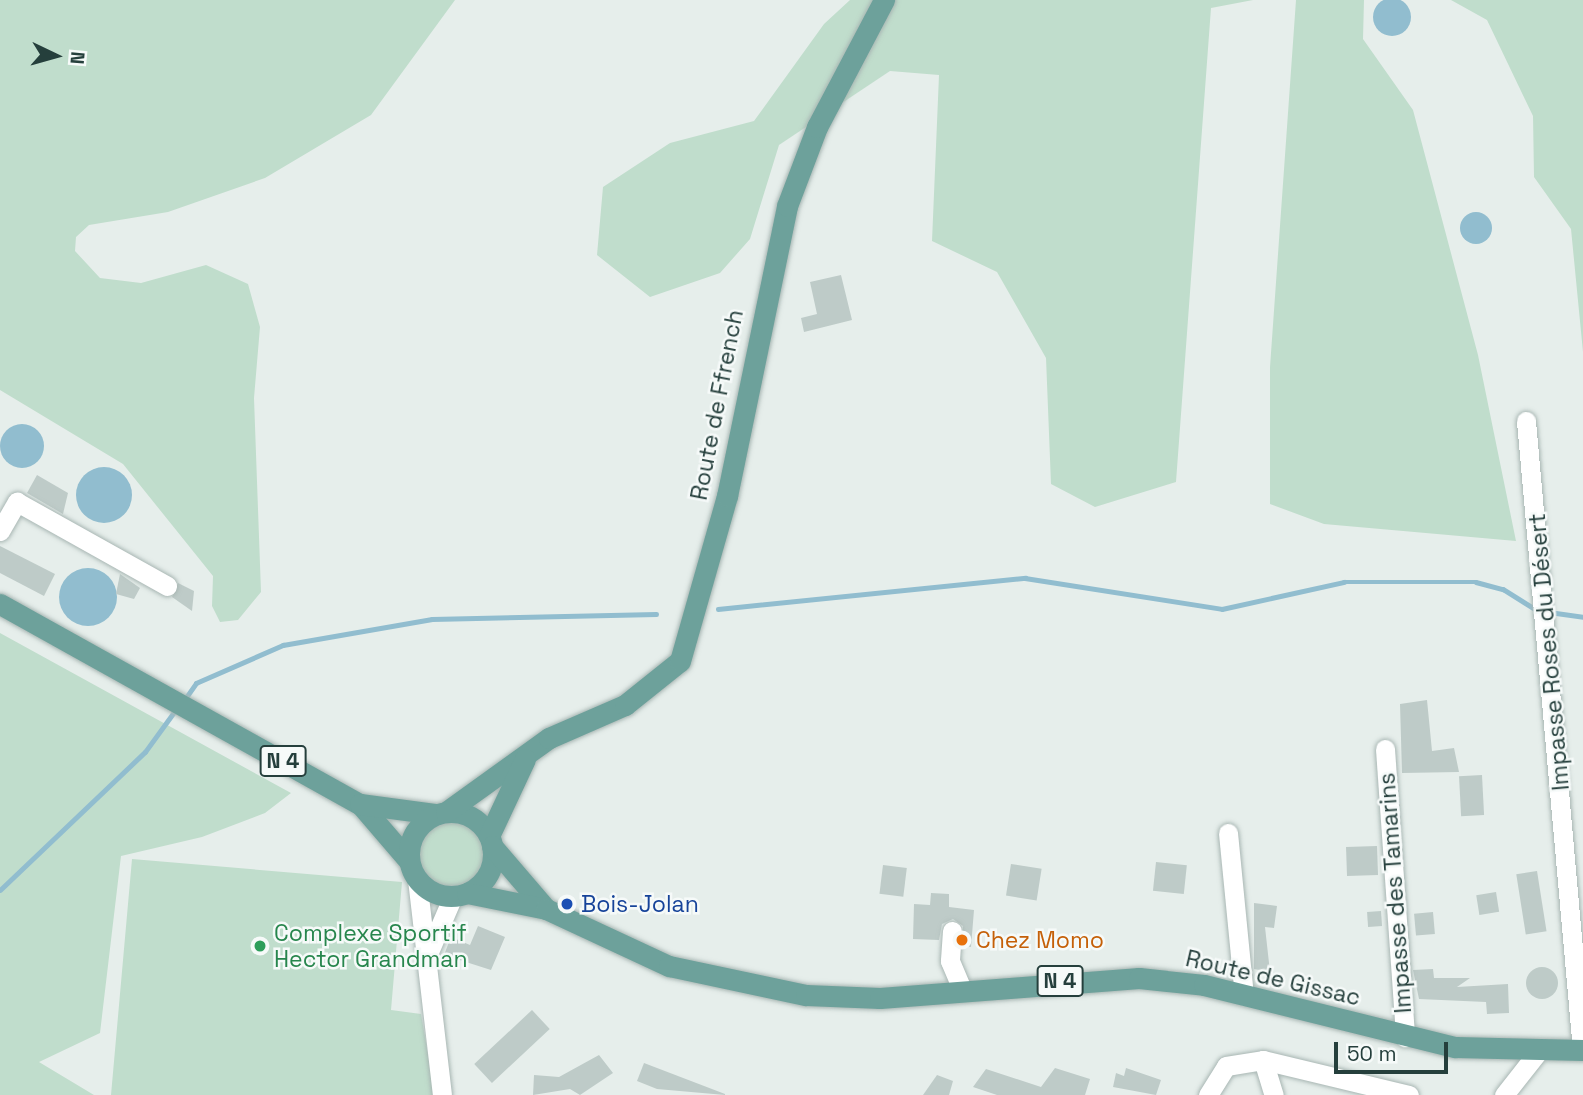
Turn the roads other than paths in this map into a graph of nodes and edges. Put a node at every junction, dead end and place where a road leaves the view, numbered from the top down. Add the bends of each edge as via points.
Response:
1 (884, 0) edge
2 (1526, 421) dead end
3 (0, 530) edge
4 (167, 586) dead end
5 (0, 604) edge
6 (1385, 749) dead end
7 (530, 751) junction
8 (1549, 797) dead end
9 (360, 804) junction
10 (441, 813) junction
11 (1228, 833) dead end
12 (490, 841) junction
13 (413, 870) junction
14 (460, 895) junction
15 (546, 909) junction
16 (952, 931) dead end
17 (425, 972) junction
18 (962, 989) junction
19 (1244, 995) junction
20 (1405, 1037) junction
21 (1579, 1050) edge
22 (1537, 1053) junction
23 (1264, 1060) junction
24 (1403, 1094) edge
25 (442, 1095) edge
26 (1209, 1095) edge
27 (1273, 1095) edge
28 (1504, 1095) edge

1 - 7 main road, Route de Ffrench via 817,127 788,206 727,496 688,646 666,677 625,705
2 - 21 street, Impasse Roses du Désert
3 - 4 street via 17,502
5 - 9 main road, N 4
6 - 20 street, Impasse des Tamarins
7 - 10 main road, Route de Ffrench
7 - 12 main road
8 - 21 street
9 - 10 main road, N 4
9 - 13 main road, N 4
10 - 12 main road via 471,817
10 - 13 main road via 417,828
11 - 19 street
12 - 14 main road via 488,874
12 - 15 main road, Route de Gissac / N 4
13 - 14 main road via 435,893
13 - 17 street
14 - 15 main road, Route de Gissac / N 4
14 - 17 street via 430,942
15 - 18 main road, Route de Gissac / N 4 via 669,965 747,985 880,998
16 - 18 street via 950,961
17 - 25 street
18 - 19 main road, Route de Gissac / N 4 via 1139,978
19 - 20 main road, Route de Gissac / N 4
20 - 22 main road, Route de Gissac / N 4
21 - 22 main road, Route de Gissac / N 4
22 - 28 street
23 - 24 street
23 - 26 street via 1226,1066
23 - 27 street

